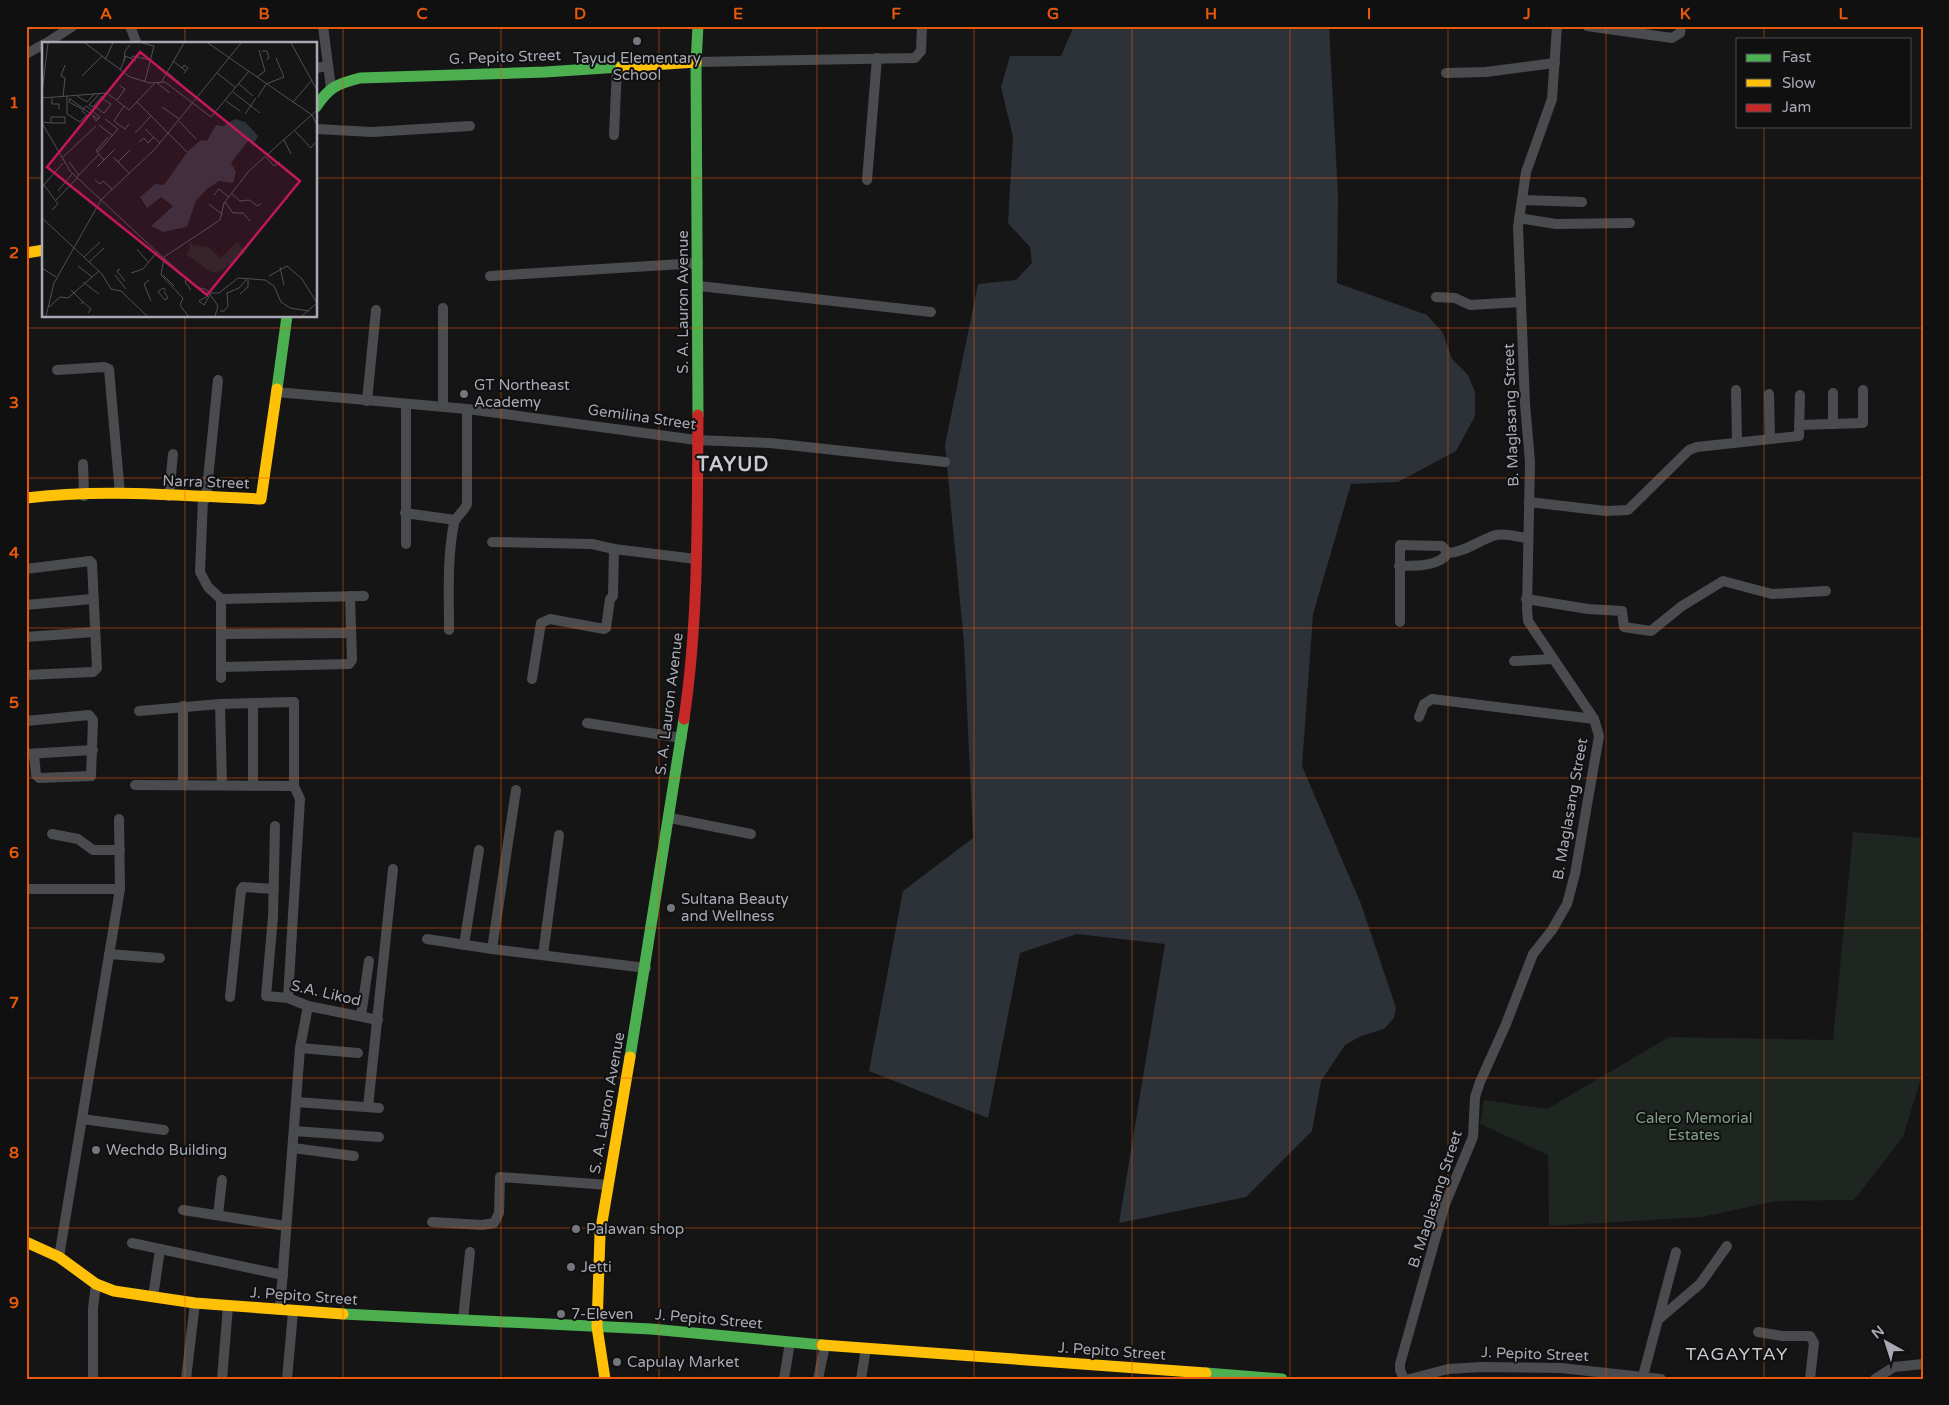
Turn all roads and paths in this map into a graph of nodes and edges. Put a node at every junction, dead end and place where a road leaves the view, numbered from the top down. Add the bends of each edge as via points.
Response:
1 (73, 26) edge
2 (130, 26) edge
3 (323, 26) edge
4 (698, 26) edge
5 (922, 26) edge
6 (1557, 26) edge
7 (1587, 26) edge
8 (1681, 26) edge
9 (47, 42) edge
10 (136, 42) edge
11 (42, 45) edge
12 (26, 54) edge
13 (876, 58) junction
14 (696, 62) junction
15 (1555, 63) junction
16 (328, 66) junction
17 (617, 67) junction
18 (318, 68) edge
19 (1446, 73) dead end
20 (331, 88) junction
21 (318, 104) edge
22 (470, 126) dead end
23 (318, 129) edge
24 (614, 134) dead end
25 (866, 180) dead end
26 (1522, 200) junction
27 (1582, 202) dead end
28 (1519, 218) junction
29 (1630, 223) dead end
30 (42, 250) edge
31 (26, 252) edge
32 (698, 263) junction
33 (490, 276) dead end
34 (699, 286) junction
35 (1436, 297) dead end
36 (1521, 302) junction
37 (443, 308) dead end
38 (376, 310) dead end
39 (931, 312) dead end
40 (287, 318) edge
41 (56, 370) dead end
42 (218, 380) dead end
43 (1736, 390) dead end
44 (1863, 390) dead end
45 (276, 392) junction
46 (1833, 393) dead end
47 (1769, 394) dead end
48 (1800, 395) dead end
49 (367, 401) junction
50 (406, 404) junction
51 (443, 406) junction
52 (467, 409) junction
53 (1833, 424) junction
54 (1799, 425) junction
55 (1770, 439) junction
56 (696, 440) junction
57 (1737, 442) junction
58 (173, 454) dead end
59 (945, 462) dead end
60 (83, 464) dead end
61 (120, 494) junction
62 (84, 496) junction
63 (170, 496) junction
64 (26, 498) edge
65 (205, 499) junction
66 (1529, 502) junction
67 (405, 513) junction
68 (455, 520) junction
69 (1527, 538) junction
70 (492, 542) dead end
71 (406, 544) dead end
72 (614, 550) junction
73 (1448, 553) junction
74 (696, 559) junction
75 (1400, 566) junction
76 (26, 568) edge
77 (1826, 591) dead end
78 (350, 596) junction
79 (364, 596) dead end
80 (92, 599) junction
81 (222, 599) junction
82 (1526, 599) junction
83 (26, 605) edge
84 (1400, 622) dead end
85 (449, 630) dead end
86 (94, 632) junction
87 (351, 633) junction
88 (222, 634) junction
89 (26, 638) edge
90 (1553, 659) junction
91 (1514, 661) dead end
92 (221, 668) junction
93 (26, 675) edge
94 (222, 678) dead end
95 (532, 679) dead end
96 (253, 703) junction
97 (220, 704) junction
98 (183, 706) junction
99 (139, 711) dead end
100 (1419, 717) dead end
101 (1594, 719) junction
102 (26, 721) edge
103 (587, 722) dead end
104 (682, 738) junction
105 (93, 750) junction
106 (30, 754) edge
107 (134, 784) dead end
108 (183, 784) junction
109 (222, 785) junction
110 (253, 786) junction
111 (294, 786) junction
112 (516, 790) dead end
113 (670, 818) junction
114 (119, 819) dead end
115 (275, 826) dead end
116 (52, 834) dead end
117 (751, 834) dead end
118 (559, 835) dead end
119 (120, 850) junction
120 (479, 850) dead end
121 (393, 869) dead end
122 (274, 888) junction
123 (26, 889) edge
124 (120, 889) junction
125 (427, 939) dead end
126 (464, 945) junction
127 (492, 949) junction
128 (109, 954) junction
129 (543, 955) junction
130 (160, 958) dead end
131 (369, 961) dead end
132 (646, 968) junction
133 (230, 997) dead end
134 (288, 998) junction
135 (308, 1006) junction
136 (361, 1016) junction
137 (378, 1020) junction
138 (300, 1048) junction
139 (358, 1053) dead end
140 (296, 1102) junction
141 (82, 1119) junction
142 (164, 1130) dead end
143 (294, 1131) junction
144 (379, 1137) dead end
145 (293, 1148) junction
146 (354, 1156) dead end
147 (222, 1180) dead end
148 (608, 1185) junction
149 (183, 1210) dead end
150 (218, 1215) junction
151 (432, 1222) dead end
152 (286, 1226) junction
153 (26, 1242) edge
154 (132, 1243) dead end
155 (1727, 1246) dead end
156 (160, 1249) junction
157 (470, 1252) dead end
158 (1676, 1252) dead end
159 (59, 1258) junction
160 (283, 1274) junction
161 (96, 1284) junction
162 (153, 1297) junction
163 (195, 1303) junction
164 (228, 1306) junction
165 (280, 1310) junction
166 (293, 1312) junction
167 (1659, 1319) junction
168 (463, 1320) junction
169 (597, 1326) junction
170 (1758, 1332) dead end
171 (790, 1342) junction
172 (825, 1345) junction
173 (866, 1348) junction
174 (1923, 1364) edge
175 (1643, 1376) junction
176 (93, 1379) edge
177 (186, 1379) edge
178 (222, 1379) edge
179 (287, 1379) edge
180 (605, 1379) edge
181 (784, 1379) edge
182 (818, 1379) edge
183 (861, 1379) edge
184 (1282, 1379) edge
185 (1404, 1379) edge
186 (1410, 1379) edge
187 (1660, 1379) edge
188 (1810, 1379) edge
189 (1874, 1379) edge

1 - 9 street
2 - 10 street
3 - 16 street
4 - 14 main road, S. A. Lauron Avenue
5 - 13 street, G. Pepito Street via 922,51 915,58
6 - 15 street, B. Maglasang Street
7 - 8 street via 1672,38 1680,33
11 - 12 street
13 - 14 street, G. Pepito Street
13 - 25 street
14 - 17 main road, G. Pepito Street
14 - 32 main road, S. A. Lauron Avenue
15 - 19 street via 1486,72
15 - 26 street, B. Maglasang Street via 1552,100 1526,172
16 - 18 street
16 - 20 street
17 - 20 main road, G. Pepito Street via 360,78
17 - 24 street
20 - 21 main road
22 - 23 street via 372,132
26 - 27 street
26 - 28 street, B. Maglasang Street
28 - 29 street via 1556,224
28 - 36 street, B. Maglasang Street
30 - 31 main road
32 - 33 street
32 - 34 main road, S. A. Lauron Avenue
34 - 39 street
34 - 56 main road, S. A. Lauron Avenue
35 - 36 street via 1455,298 1470,306
36 - 66 street, B. Maglasang Street via 1530,462
37 - 51 street
38 - 49 street
40 - 45 main road, Narra Street
41 - 61 street via 109,369
42 - 65 street
43 - 57 street
44 - 53 street via 1863,423
45 - 49 street, Gemilina Street
45 - 65 main road, Narra Street via 261,499
46 - 53 street
47 - 55 street
48 - 54 street
49 - 50 street, Gemilina Street
50 - 51 street, Gemilina Street
50 - 67 street
51 - 52 street, Gemilina Street
52 - 56 street, Gemilina Street
52 - 68 street via 467,504
53 - 54 street
54 - 55 street via 1798,436
55 - 57 street
56 - 59 street, Gemilina Street via 770,443
56 - 74 main road, S. A. Lauron Avenue
57 - 66 street via 1689,450 1628,510 1606,512
58 - 63 street
60 - 62 street
61 - 62 main road, Narra Street
61 - 63 main road, Narra Street
62 - 64 main road, Narra Street
63 - 65 main road, Narra Street
65 - 81 street via 200,572 208,587
66 - 69 street, B. Maglasang Street
67 - 68 street
67 - 71 street
68 - 85 street via 450,541
69 - 73 street via 1496,535 1461,551
69 - 82 street, B. Maglasang Street
70 - 72 street via 592,544
72 - 74 street
72 - 95 street via 613,596 606,628 550,619 541,623
73 - 75 street via 1443,559 1428,564
73 - 75 street via 1442,546 1400,545
74 - 104 main road, S. A. Lauron Avenue via 694,632
75 - 84 street
76 - 80 street via 90,561
77 - 82 street via 1772,594 1723,581 1688,602 1651,631 1624,627 1622,611
78 - 79 street
78 - 81 street
78 - 87 street
80 - 83 street
80 - 86 street
81 - 88 street
82 - 90 street, B. Maglasang Street via 1528,621
86 - 89 street
86 - 93 street via 95,671
87 - 88 street
87 - 92 street via 352,660 346,665
88 - 92 street
90 - 91 street
90 - 101 street, B. Maglasang Street
92 - 94 street
96 - 97 street
96 - 110 street
96 - 111 street via 294,702
97 - 98 street
97 - 109 street
98 - 99 street
98 - 108 street
100 - 101 street via 1424,704 1432,700
101 - 185 street, B. Maglasang Street via 1599,736 1596,764 1571,891 1552,930 1533,954 1480,1082 1475,1097 1472,1137 1446,1204 1400,1364
102 - 105 street via 88,714 93,720
103 - 104 street
104 - 113 main road, S. A. Lauron Avenue
105 - 106 street
105 - 106 street via 91,776 40,778 36,775
107 - 108 street
108 - 109 street
109 - 110 street
110 - 111 street
111 - 134 street via 300,799
112 - 127 street
113 - 117 street
113 - 132 main road, S. A. Lauron Avenue
114 - 119 street
115 - 122 street
116 - 119 street via 78,839 93,850
118 - 129 street
119 - 124 street
120 - 126 street
121 - 137 street
122 - 133 street via 243,887 241,890
122 - 134 street, S.A. Likod via 266,996
123 - 124 street
124 - 128 street
125 - 126 street
126 - 127 street
127 - 129 street
128 - 130 street
128 - 141 street
129 - 132 street
131 - 136 street
132 - 148 main road, S. A. Lauron Avenue
134 - 135 street, S.A. Likod
135 - 136 street, S.A. Likod
135 - 138 street
136 - 137 street, S.A. Likod
137 - 140 street via 374,1108
138 - 139 street
138 - 140 street
140 - 143 street
141 - 142 street
141 - 159 street
143 - 144 street
143 - 145 street
145 - 146 street
145 - 152 street
147 - 150 street
148 - 151 street via 500,1177 499,1213 494,1223
148 - 169 main road, S. A. Lauron Avenue via 600,1234
149 - 150 street
150 - 152 street
152 - 160 street
153 - 159 main road, J. Pepito Street
154 - 156 street
155 - 167 street via 1700,1284
156 - 160 street
156 - 162 street
157 - 168 street
158 - 167 street
159 - 161 main road, J. Pepito Street
160 - 165 street
161 - 162 main road, J. Pepito Street via 114,1291
161 - 176 street
162 - 163 main road, J. Pepito Street
163 - 164 main road, J. Pepito Street
163 - 177 street
164 - 165 main road, J. Pepito Street
164 - 178 street
165 - 166 main road, J. Pepito Street
166 - 168 main road, J. Pepito Street
166 - 179 street
167 - 175 street
168 - 169 main road, J. Pepito Street
169 - 171 main road, J. Pepito Street
169 - 180 main road, S. A. Lauron Avenue
170 - 188 street via 1810,1336 1814,1343
171 - 172 main road, J. Pepito Street
171 - 181 street
172 - 173 main road, J. Pepito Street
172 - 182 street
173 - 183 street
173 - 184 main road, J. Pepito Street
174 - 189 street via 1894,1367
175 - 186 street, J. Pepito Street via 1561,1368 1481,1367 1448,1369
175 - 187 street, J. Pepito Street

